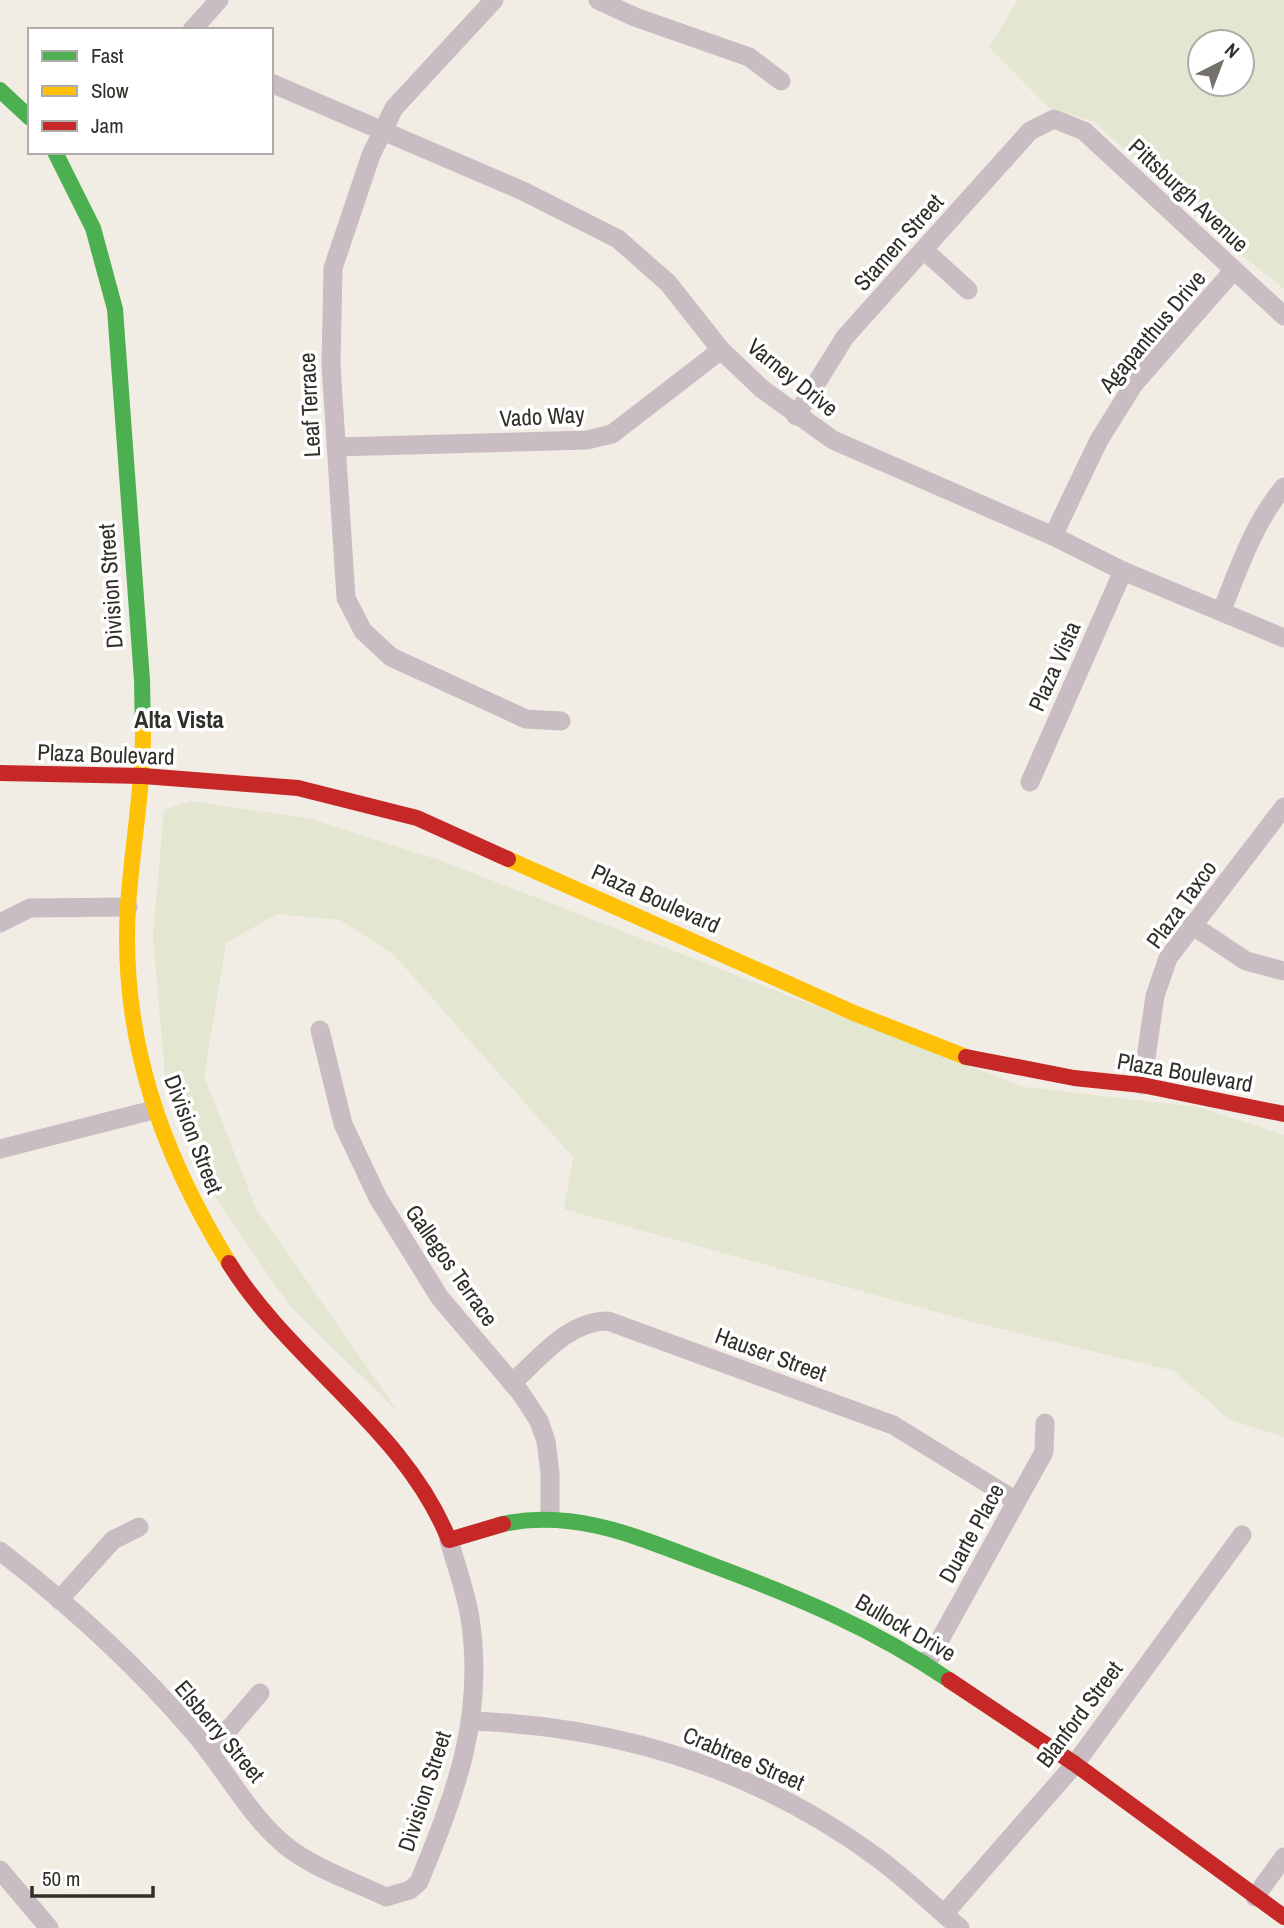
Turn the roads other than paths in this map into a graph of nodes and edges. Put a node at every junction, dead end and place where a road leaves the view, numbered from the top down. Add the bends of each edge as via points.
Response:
1 (219, 0) edge
2 (494, 0) edge
3 (598, 0) edge
4 (198, 27) edge
5 (780, 81) dead end
6 (273, 84) edge
7 (0, 90) edge
8 (28, 116) edge
9 (1054, 119) joint
10 (381, 132) junction
11 (57, 154) edge
12 (924, 250) junction
13 (1234, 271) junction
14 (968, 290) dead end
15 (1284, 316) edge
16 (721, 349) junction
17 (796, 415) junction
18 (336, 447) junction
19 (1284, 487) edge
20 (1053, 536) junction
21 (1123, 570) junction
22 (1222, 610) junction
23 (1284, 638) edge
24 (561, 721) dead end
25 (0, 773) edge
26 (143, 776) junction
27 (1030, 782) dead end
28 (1284, 807) edge
29 (128, 907) junction
30 (0, 923) edge
31 (1192, 925) junction
32 (1284, 971) edge
33 (320, 1030) dead end
34 (1142, 1085) junction
35 (153, 1110) junction
36 (1284, 1114) edge
37 (0, 1149) edge
38 (512, 1383) junction
39 (1045, 1423) dead end
40 (1016, 1500) junction
41 (550, 1517) junction
42 (139, 1527) dead end
43 (1242, 1535) dead end
44 (449, 1540) junction
45 (0, 1551) edge
46 (59, 1600) junction
47 (927, 1663) junction
48 (260, 1693) dead end
49 (473, 1721) junction
50 (209, 1752) junction
51 (1075, 1764) junction
52 (1284, 1857) edge
53 (0, 1870) edge
54 (419, 1882) joint
55 (1255, 1897) junction
56 (944, 1914) junction
57 (1284, 1917) edge
58 (49, 1928) edge
59 (960, 1928) edge

1 - 4 street
2 - 10 street, Leaf Terrace via 394,108
3 - 5 street via 749,57
6 - 10 street, Varney Drive
7 - 8 main road
9 - 12 street, Stamen Street via 1030,131
9 - 13 street, Pittsburgh Avenue via 1084,131
10 - 16 street, Varney Drive via 523,191 618,239 668,283
10 - 18 street, Leaf Terrace via 333,268 330,336
11 - 26 main road, Division Street via 81,194 107,265 115,309 142,680
12 - 14 street
12 - 17 street, Stamen Street via 845,338
13 - 15 street, Pittsburgh Avenue
13 - 20 street, Agapanthus Drive via 1134,384 1098,440
16 - 17 street, Varney Drive
16 - 18 street, Vado Way via 612,434 587,440
17 - 20 street, Varney Drive via 833,439
18 - 24 street, Leaf Terrace via 346,597 371,641 402,663 526,719
19 - 22 street via 1251,539
20 - 21 street, Varney Drive
21 - 22 street, Varney Drive
21 - 27 street, Plaza Vista
22 - 23 street, Varney Drive
25 - 26 main road, Plaza Boulevard
26 - 29 main road, Division Street
26 - 34 main road, Plaza Boulevard via 298,788 417,818 854,1013 967,1058
28 - 31 street, Plaza Taxco
29 - 30 street via 30,908
29 - 35 main road, Division Street via 132,1018
31 - 32 street via 1246,961
31 - 34 street, Plaza Taxco via 1168,958 1155,996
33 - 38 street, Gallegos Terrace via 343,1124 378,1198 440,1298
34 - 36 main road, Plaza Boulevard
35 - 37 street
35 - 44 main road, Division Street via 201,1218 245,1289 408,1467 439,1515
38 - 40 street, Hauser Street via 575,1327 608,1321 892,1425
38 - 41 street, Gallegos Terrace via 539,1421 546,1441
39 - 40 street, Duarte Place via 1044,1452
40 - 47 street, Duarte Place
41 - 44 main road, Bullock Drive via 496,1524
41 - 47 main road, Bullock Drive via 614,1529 800,1598
42 - 46 street via 113,1541
43 - 51 street, Blanford Street
44 - 49 street, Division Street via 470,1616
45 - 46 street, Elsberry Street
46 - 50 street, Elsberry Street via 126,1662
47 - 51 main road, Bullock Drive
48 - 50 street
49 - 54 street, Division Street via 457,1784
49 - 56 street, Crabtree Street via 598,1734 731,1774 853,1841
50 - 54 street, Elsberry Street via 261,1820 295,1853 386,1897 410,1890
51 - 55 main road, Bullock Drive
51 - 56 street, Blanford Street
52 - 55 street
53 - 58 street
55 - 57 main road, Bullock Drive
56 - 59 street, Crabtree Street

